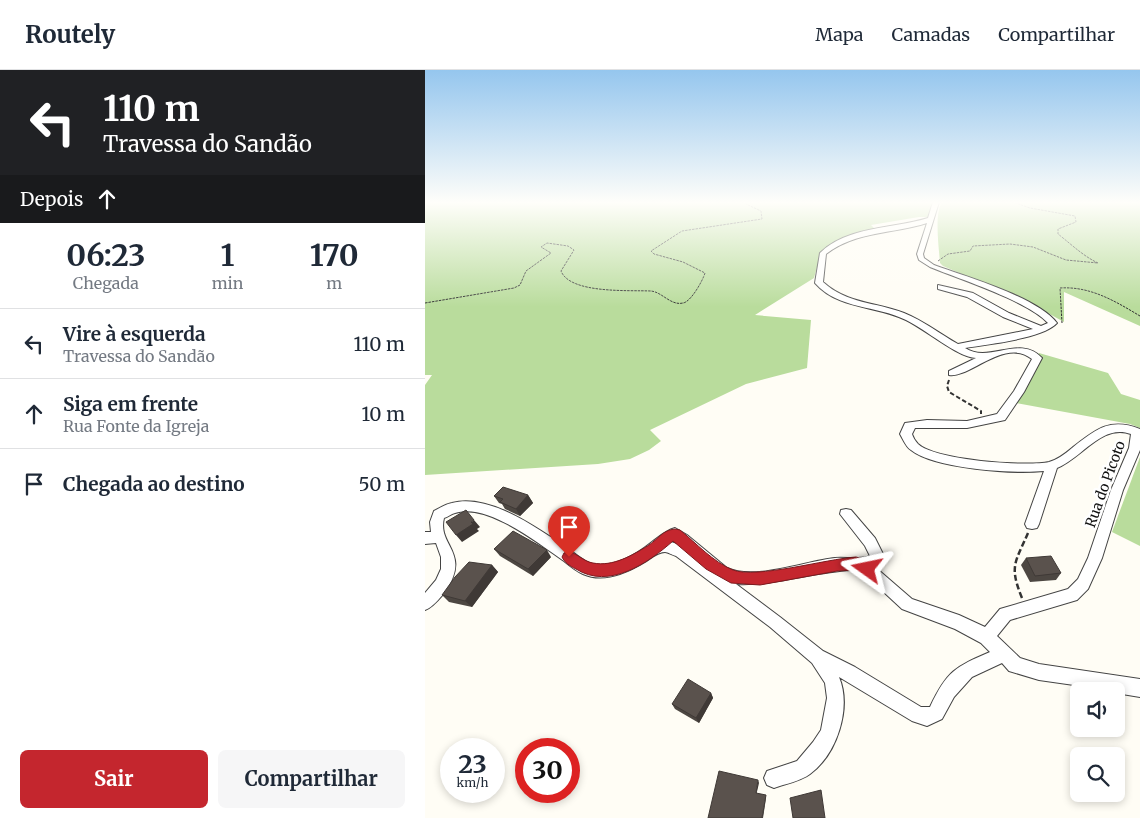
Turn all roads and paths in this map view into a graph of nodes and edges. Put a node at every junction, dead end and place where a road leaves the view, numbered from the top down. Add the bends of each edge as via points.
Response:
1 (673, 237) edge
2 (856, 237) edge
3 (926, 237) edge
4 (1062, 237) edge
5 (932, 266) junction
6 (941, 287) dead end
7 (425, 303) edge
8 (1140, 316) edge
9 (1050, 327) junction
10 (1040, 330) junction
11 (959, 346) junction
12 (989, 355) junction
13 (950, 376) joint
14 (979, 423) junction
15 (1051, 466) junction
16 (846, 514) dead end
17 (1032, 524) joint
18 (432, 538) edge
19 (654, 548) junction
20 (866, 565) junction
21 (425, 603) edge
22 (1027, 607) junction
23 (987, 637) junction
24 (1002, 654) junction
25 (817, 657) junction
26 (1140, 688) edge
27 (774, 778) dead end

1 - 7 path via 651,251 653,254 683,262 705,273 702,282 681,304 654,291 619,291 573,284 561,271 574,250 547,243 541,247 551,253 526,271 520,285 514,288
2 - 11 street via 823,253 819,283 834,297 900,315
3 - 5 street via 920,256
4 - 5 path via 1085,257 1098,263 1066,260 1010,244 987,244 973,246 970,251 948,254
5 - 9 street via 1021,302 1052,320
6 - 10 street via 969,295
8 - 9 path via 1098,295 1067,287 1060,288 1059,294 1062,326
9 - 10 street
10 - 11 street
11 - 12 street via 969,355
12 - 13 street
12 - 14 street via 1020,349 1037,358 1001,417
13 - 14 path via 949,392 981,411
14 - 15 street via 923,422 909,426 906,434 914,446 947,460
15 - 17 street
15 - 22 street, Rua do Picoto via 1106,429 1127,428 1138,434 1083,584 1072,595
16 - 20 street via 877,554 877,559
17 - 22 path via 1014,564 1014,578
18 - 19 street via 439,514 451,507 466,506 493,512 589,570 623,567
18 - 21 street via 449,561 449,568 437,590
19 - 20 street via 675,534 711,565 731,577 760,579 837,565
19 - 25 street via 664,546 680,551
20 - 23 street via 870,573 907,604 959,622
22 - 23 street, Rua do Picoto via 1005,614
23 - 24 street
24 - 25 street via 967,671 945,694 936,713 927,716 918,715
24 - 26 street via 1015,665 1039,672
25 - 27 street via 835,688 829,733 803,768

